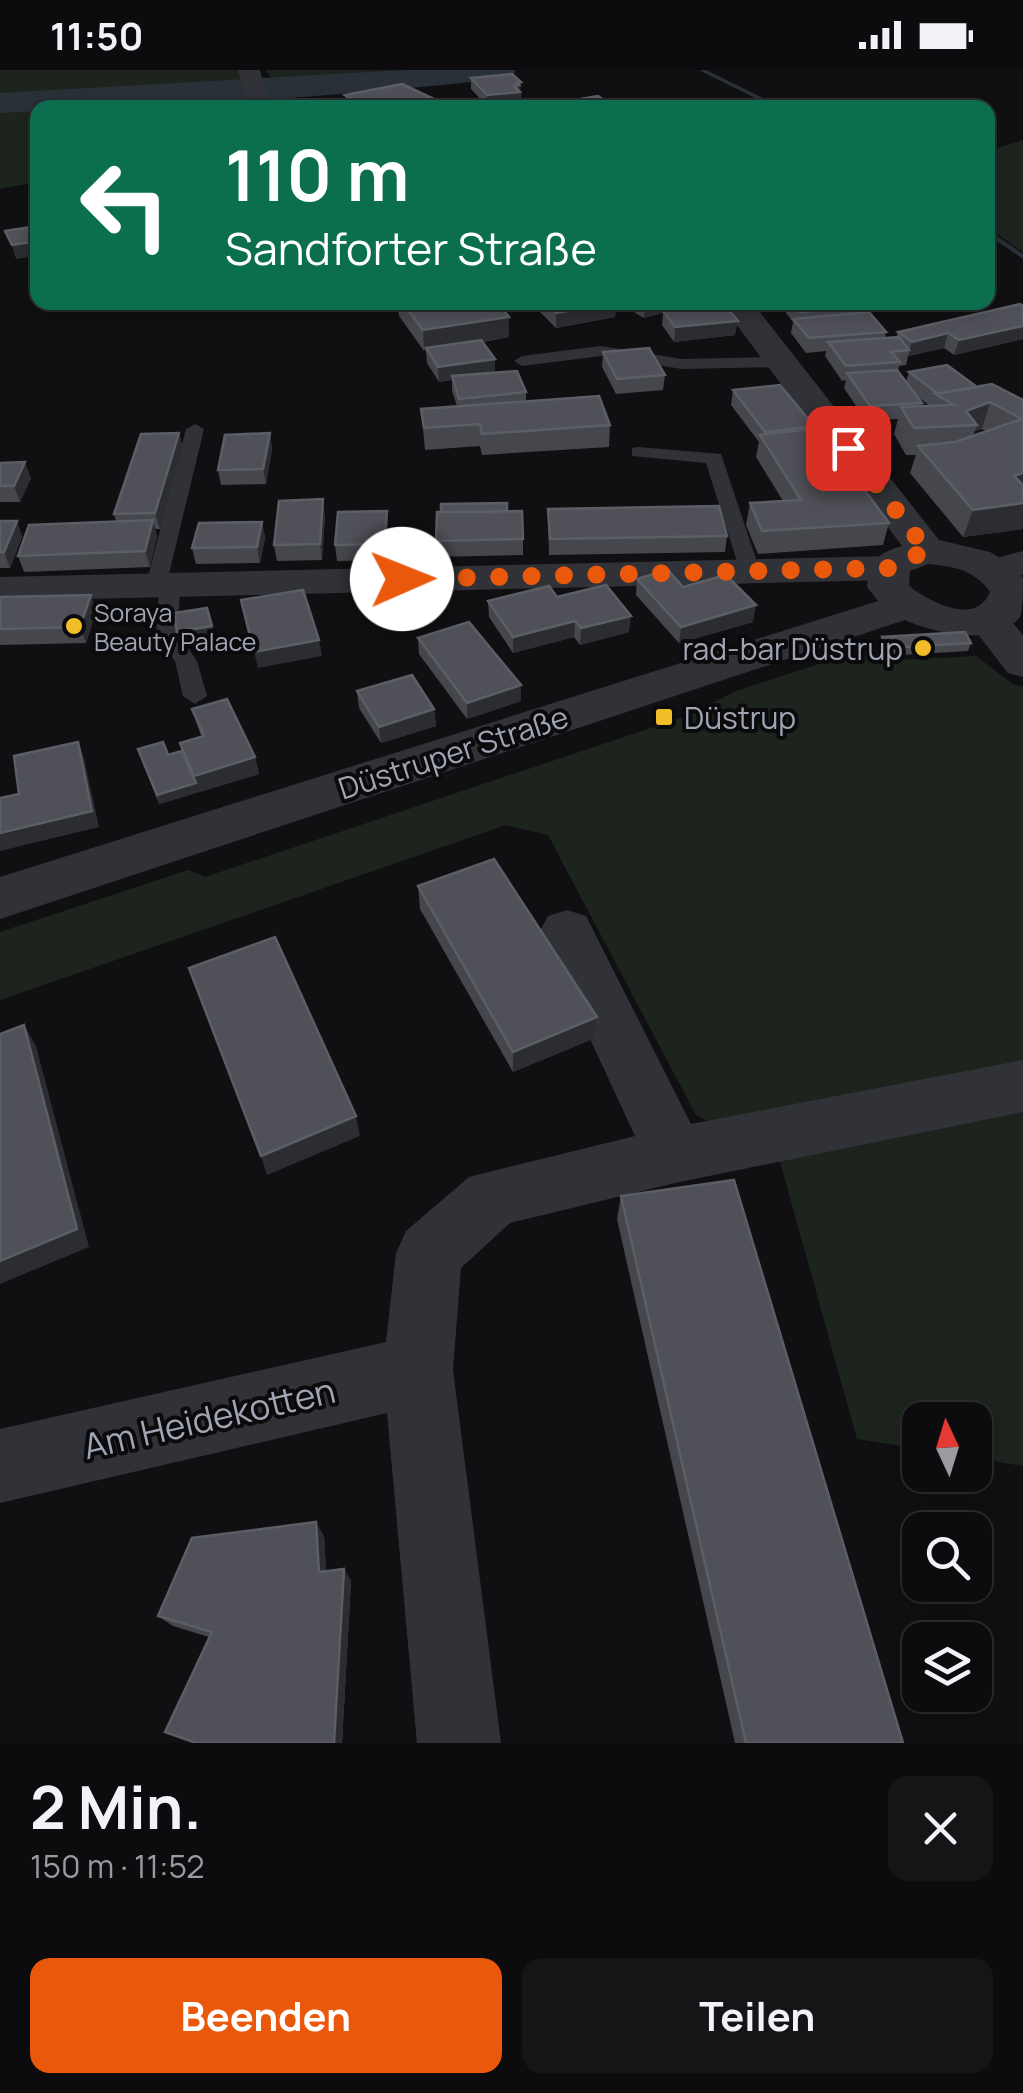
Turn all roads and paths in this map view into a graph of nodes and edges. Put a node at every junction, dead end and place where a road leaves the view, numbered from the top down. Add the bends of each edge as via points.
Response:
1 (739, 310) edge
2 (522, 362) dead end
3 (781, 362) junction
4 (195, 429) dead end
5 (638, 452) dead end
6 (928, 552) junction
7 (1009, 567) edge
8 (750, 571) junction
9 (162, 585) junction
10 (897, 587) junction
11 (0, 589) edge
12 (987, 619) junction
13 (1023, 663) edge
14 (195, 696) dead end
15 (0, 898) edge
16 (567, 931) dead end
17 (1023, 1086) edge
18 (675, 1155) junction
19 (418, 1370) junction
20 (0, 1466) edge
21 (459, 1743) edge

1 - 3 street
2 - 3 lane via 600,351 682,364
3 - 6 street
4 - 9 lane
5 - 8 lane via 714,458
6 - 7 street
6 - 10 street, Düstruper Straße via 898,560
7 - 12 street via 1009,603
8 - 9 street
8 - 10 street
9 - 11 street
9 - 14 lane via 168,634 186,661
10 - 12 street via 954,622
10 - 15 street, Düstruper Straße
12 - 13 street
16 - 18 street
17 - 18 street
18 - 19 street via 492,1198 429,1253
19 - 20 street, Am Heidekotten
19 - 21 street

